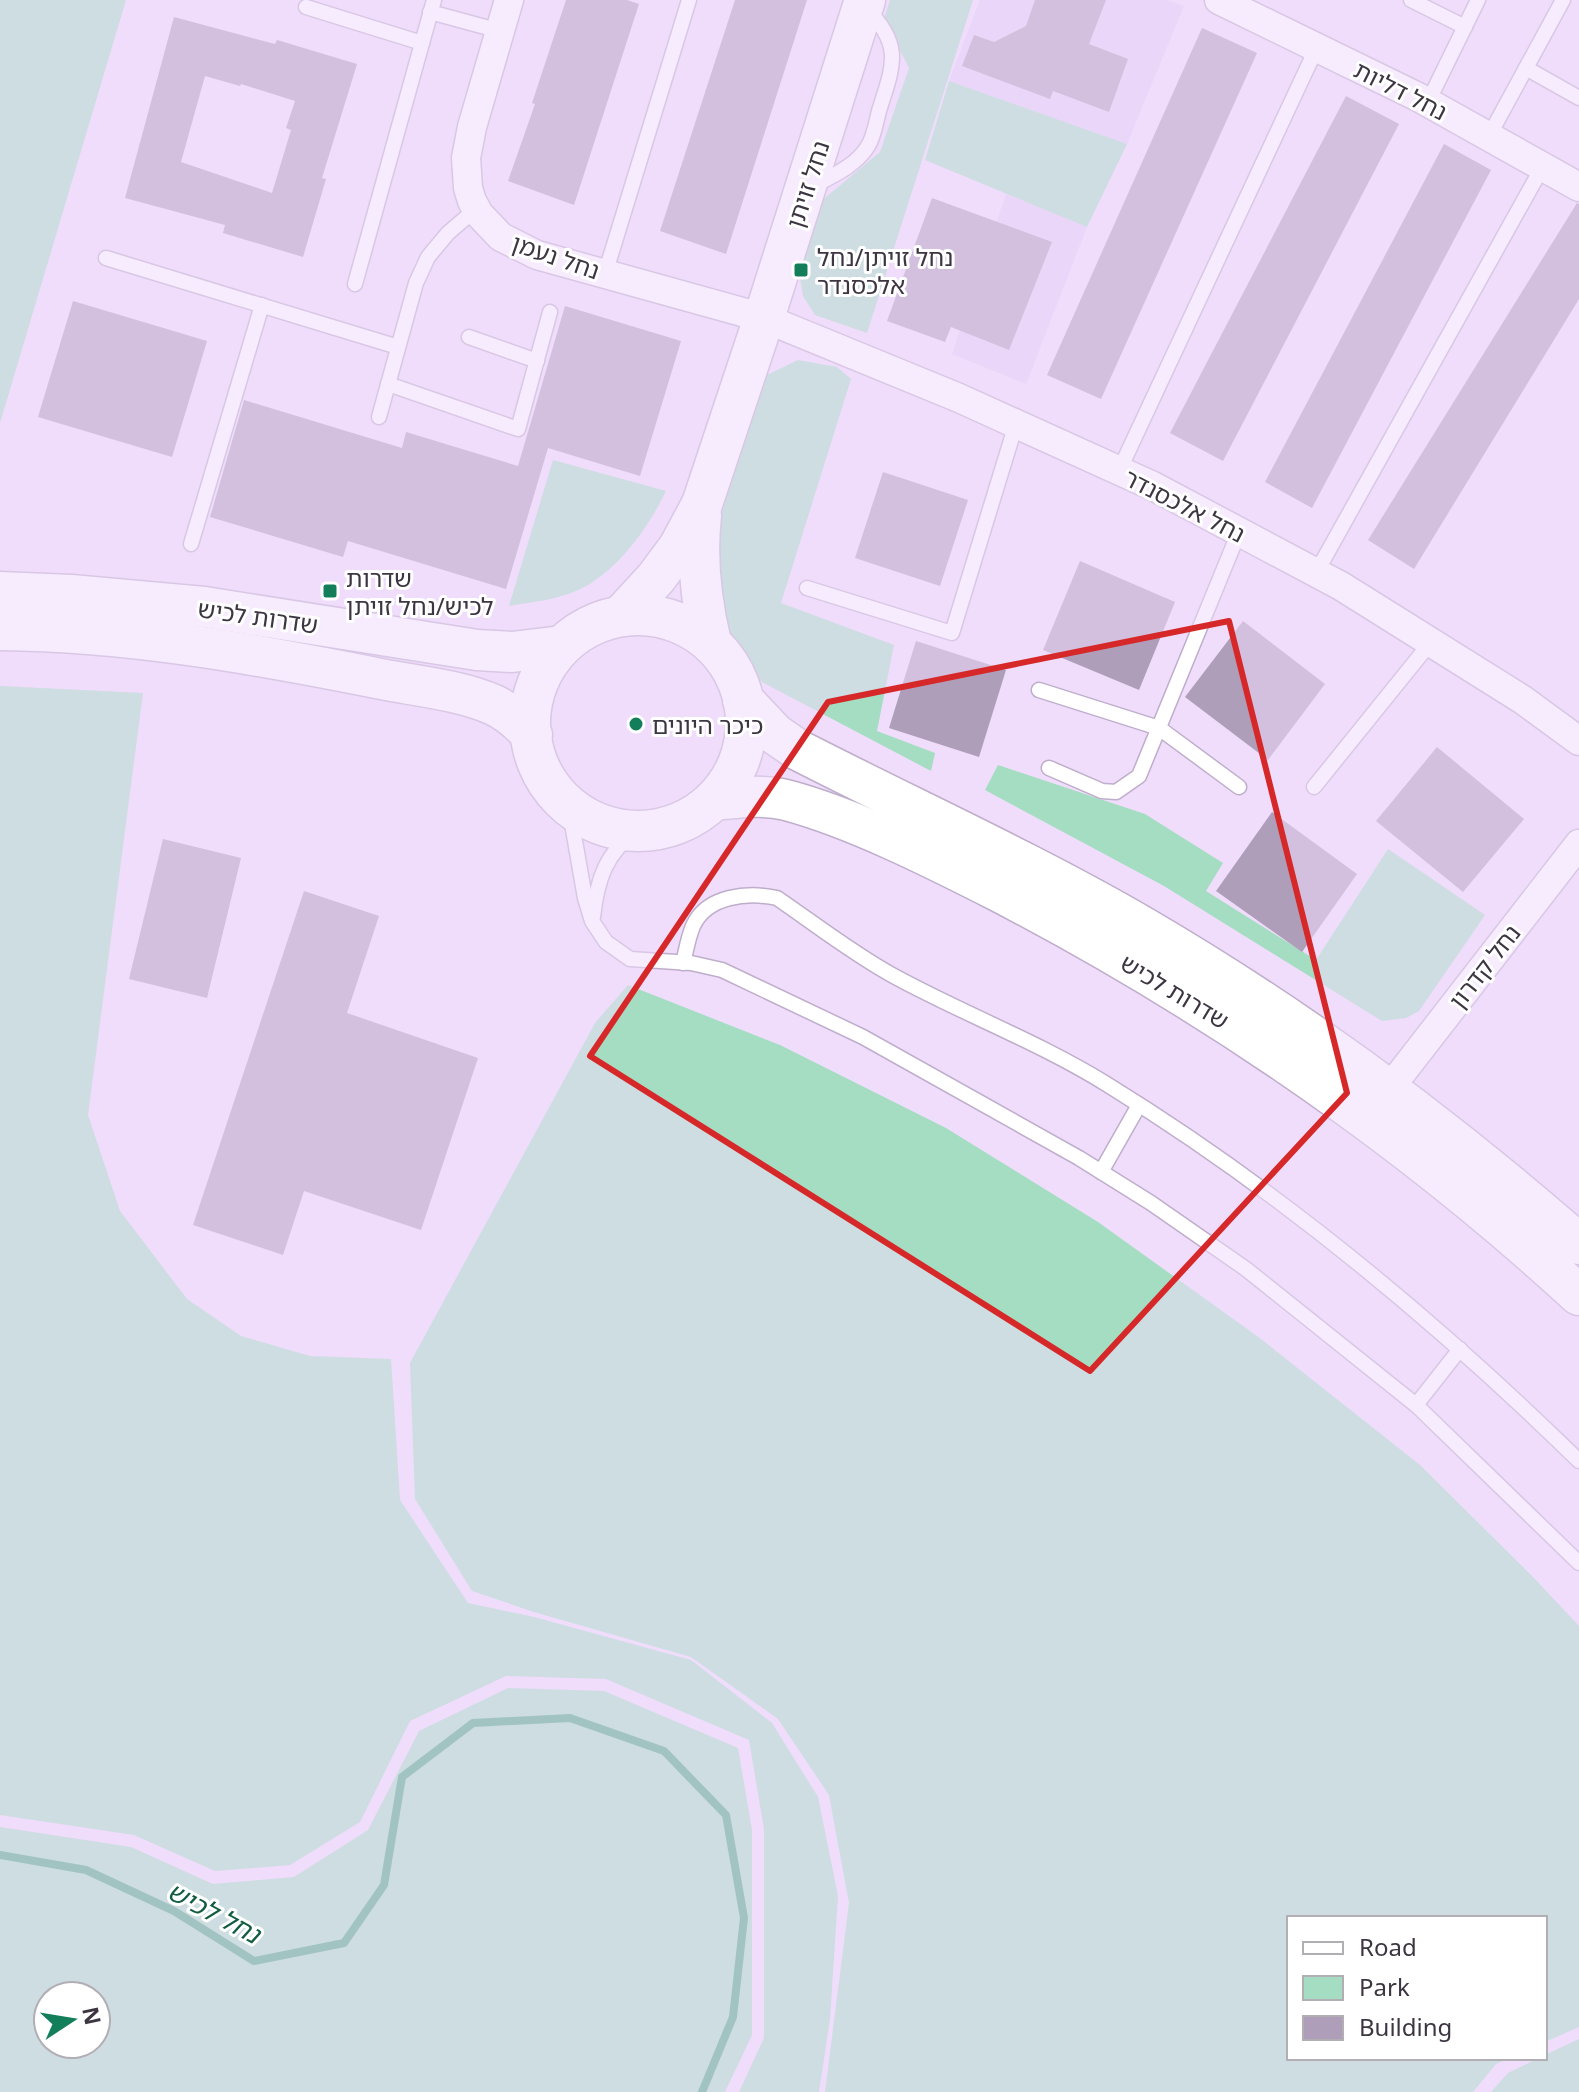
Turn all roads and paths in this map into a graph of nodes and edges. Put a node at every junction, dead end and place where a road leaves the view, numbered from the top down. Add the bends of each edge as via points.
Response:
1 (509, 0) edge
2 (689, 0) edge
3 (1219, 0) edge
4 (1411, 0) edge
5 (1478, 0) edge
6 (1563, 0) edge
7 (864, 3) edge
8 (432, 6) edge
9 (306, 7) dead end
10 (1465, 27) junction
11 (500, 31) junction
12 (422, 43) junction
13 (1317, 47) junction
14 (1526, 68) junction
15 (1579, 98) edge
16 (1428, 102) junction
17 (1489, 136) junction
18 (1543, 166) junction
19 (1579, 187) edge
20 (476, 209) junction
21 (106, 258) dead end
22 (605, 274) junction
23 (355, 284) dead end
24 (262, 305) junction
25 (550, 312) dead end
26 (764, 318) junction
27 (469, 337) dead end
28 (398, 347) junction
29 (537, 361) junction
30 (388, 384) junction
31 (379, 417) dead end
32 (1016, 424) junction
33 (1119, 471) junction
34 (702, 504) junction
35 (1239, 532) junction
36 (191, 544) dead end
37 (1316, 573) junction
38 (807, 588) dead end
39 (0, 592) edge
40 (621, 616) junction
41 (0, 630) edge
42 (1431, 642) junction
43 (711, 643) junction
44 (562, 646) junction
45 (1039, 690) dead end
46 (743, 700) junction
47 (1159, 728) junction
48 (532, 735) junction
49 (1579, 741) edge
50 (1049, 768) dead end
51 (1239, 787) dead end
52 (1314, 787) dead end
53 (560, 796) junction
54 (714, 800) junction
55 (637, 831) junction
56 (1579, 844) edge
57 (592, 921) junction
58 (683, 963) junction
59 (1389, 1089) junction
60 (1139, 1105) junction
61 (1101, 1172) junction
62 (1579, 1244) edge
63 (1579, 1295) edge
64 (1460, 1349) junction
65 (1416, 1405) junction
66 (1579, 1461) edge
67 (1579, 1563) edge

1 - 11 street
2 - 22 lane
3 - 13 street, נחל דליות
4 - 10 lane
5 - 10 lane
6 - 14 lane
7 - 26 street, נחל זויתן
8 - 11 lane
8 - 12 lane
9 - 12 lane
10 - 16 lane
11 - 20 street via 468,143 468,188
12 - 23 lane
13 - 16 street, נחל דליות
13 - 33 lane
14 - 15 lane
14 - 17 lane
16 - 17 street, נחל דליות
17 - 18 street, נחל דליות
18 - 19 street, נחל דליות
18 - 37 lane
20 - 22 street, נחל נעמן via 517,246
20 - 28 lane via 428,257
21 - 24 lane
22 - 26 street, נחל נעמן
24 - 28 lane
24 - 36 lane
25 - 29 lane
26 - 32 street, נחל אלכסנדר
26 - 34 street, נחל זויתן
27 - 29 lane
28 - 30 lane
29 - 30 lane via 518,429
30 - 31 lane
32 - 33 street, נחל אלכסנדר
32 - 38 lane via 952,633
33 - 35 street, נחל אלכסנדר
34 - 40 street, נחל זויתן via 679,547
34 - 43 street, נחל זויתן via 700,588
35 - 37 street, נחל אלכסנדר
35 - 47 lane
37 - 42 street, נחל אלכסנדר
39 - 44 street, שדרות לכיש via 204,607 477,650 543,651
40 - 43 street via 676,622
40 - 44 street via 595,624
41 - 48 street, שדרות לכיש via 167,643 294,662 495,705
42 - 49 street, נחל אלכסנדר
42 - 52 lane
43 - 46 street via 735,675
44 - 48 street via 539,681
45 - 47 lane
46 - 54 street via 746,724 740,760
46 - 59 street, שדרות לכיש via 798,750 1142,927 1218,972
47 - 50 lane via 1139,776 1116,792
47 - 51 lane
48 - 53 street via 541,768
53 - 55 street via 587,818
53 - 57 lane via 571,818
54 - 55 street via 670,826
54 - 63 street, שדרות לכיש via 785,800 853,824 964,874 1123,960 1345,1103 1459,1191
55 - 57 lane via 618,844 605,866
56 - 59 street, נחל קדרון
57 - 58 lane via 606,942 630,959
58 - 60 lane via 693,927 713,905 737,895 777,898 893,976 1041,1047
58 - 61 lane via 722,970 863,1037
59 - 62 street, שדרות לכיש
60 - 61 lane
60 - 64 lane via 1286,1206
61 - 65 lane via 1246,1269
64 - 65 lane
64 - 66 lane
65 - 67 lane

